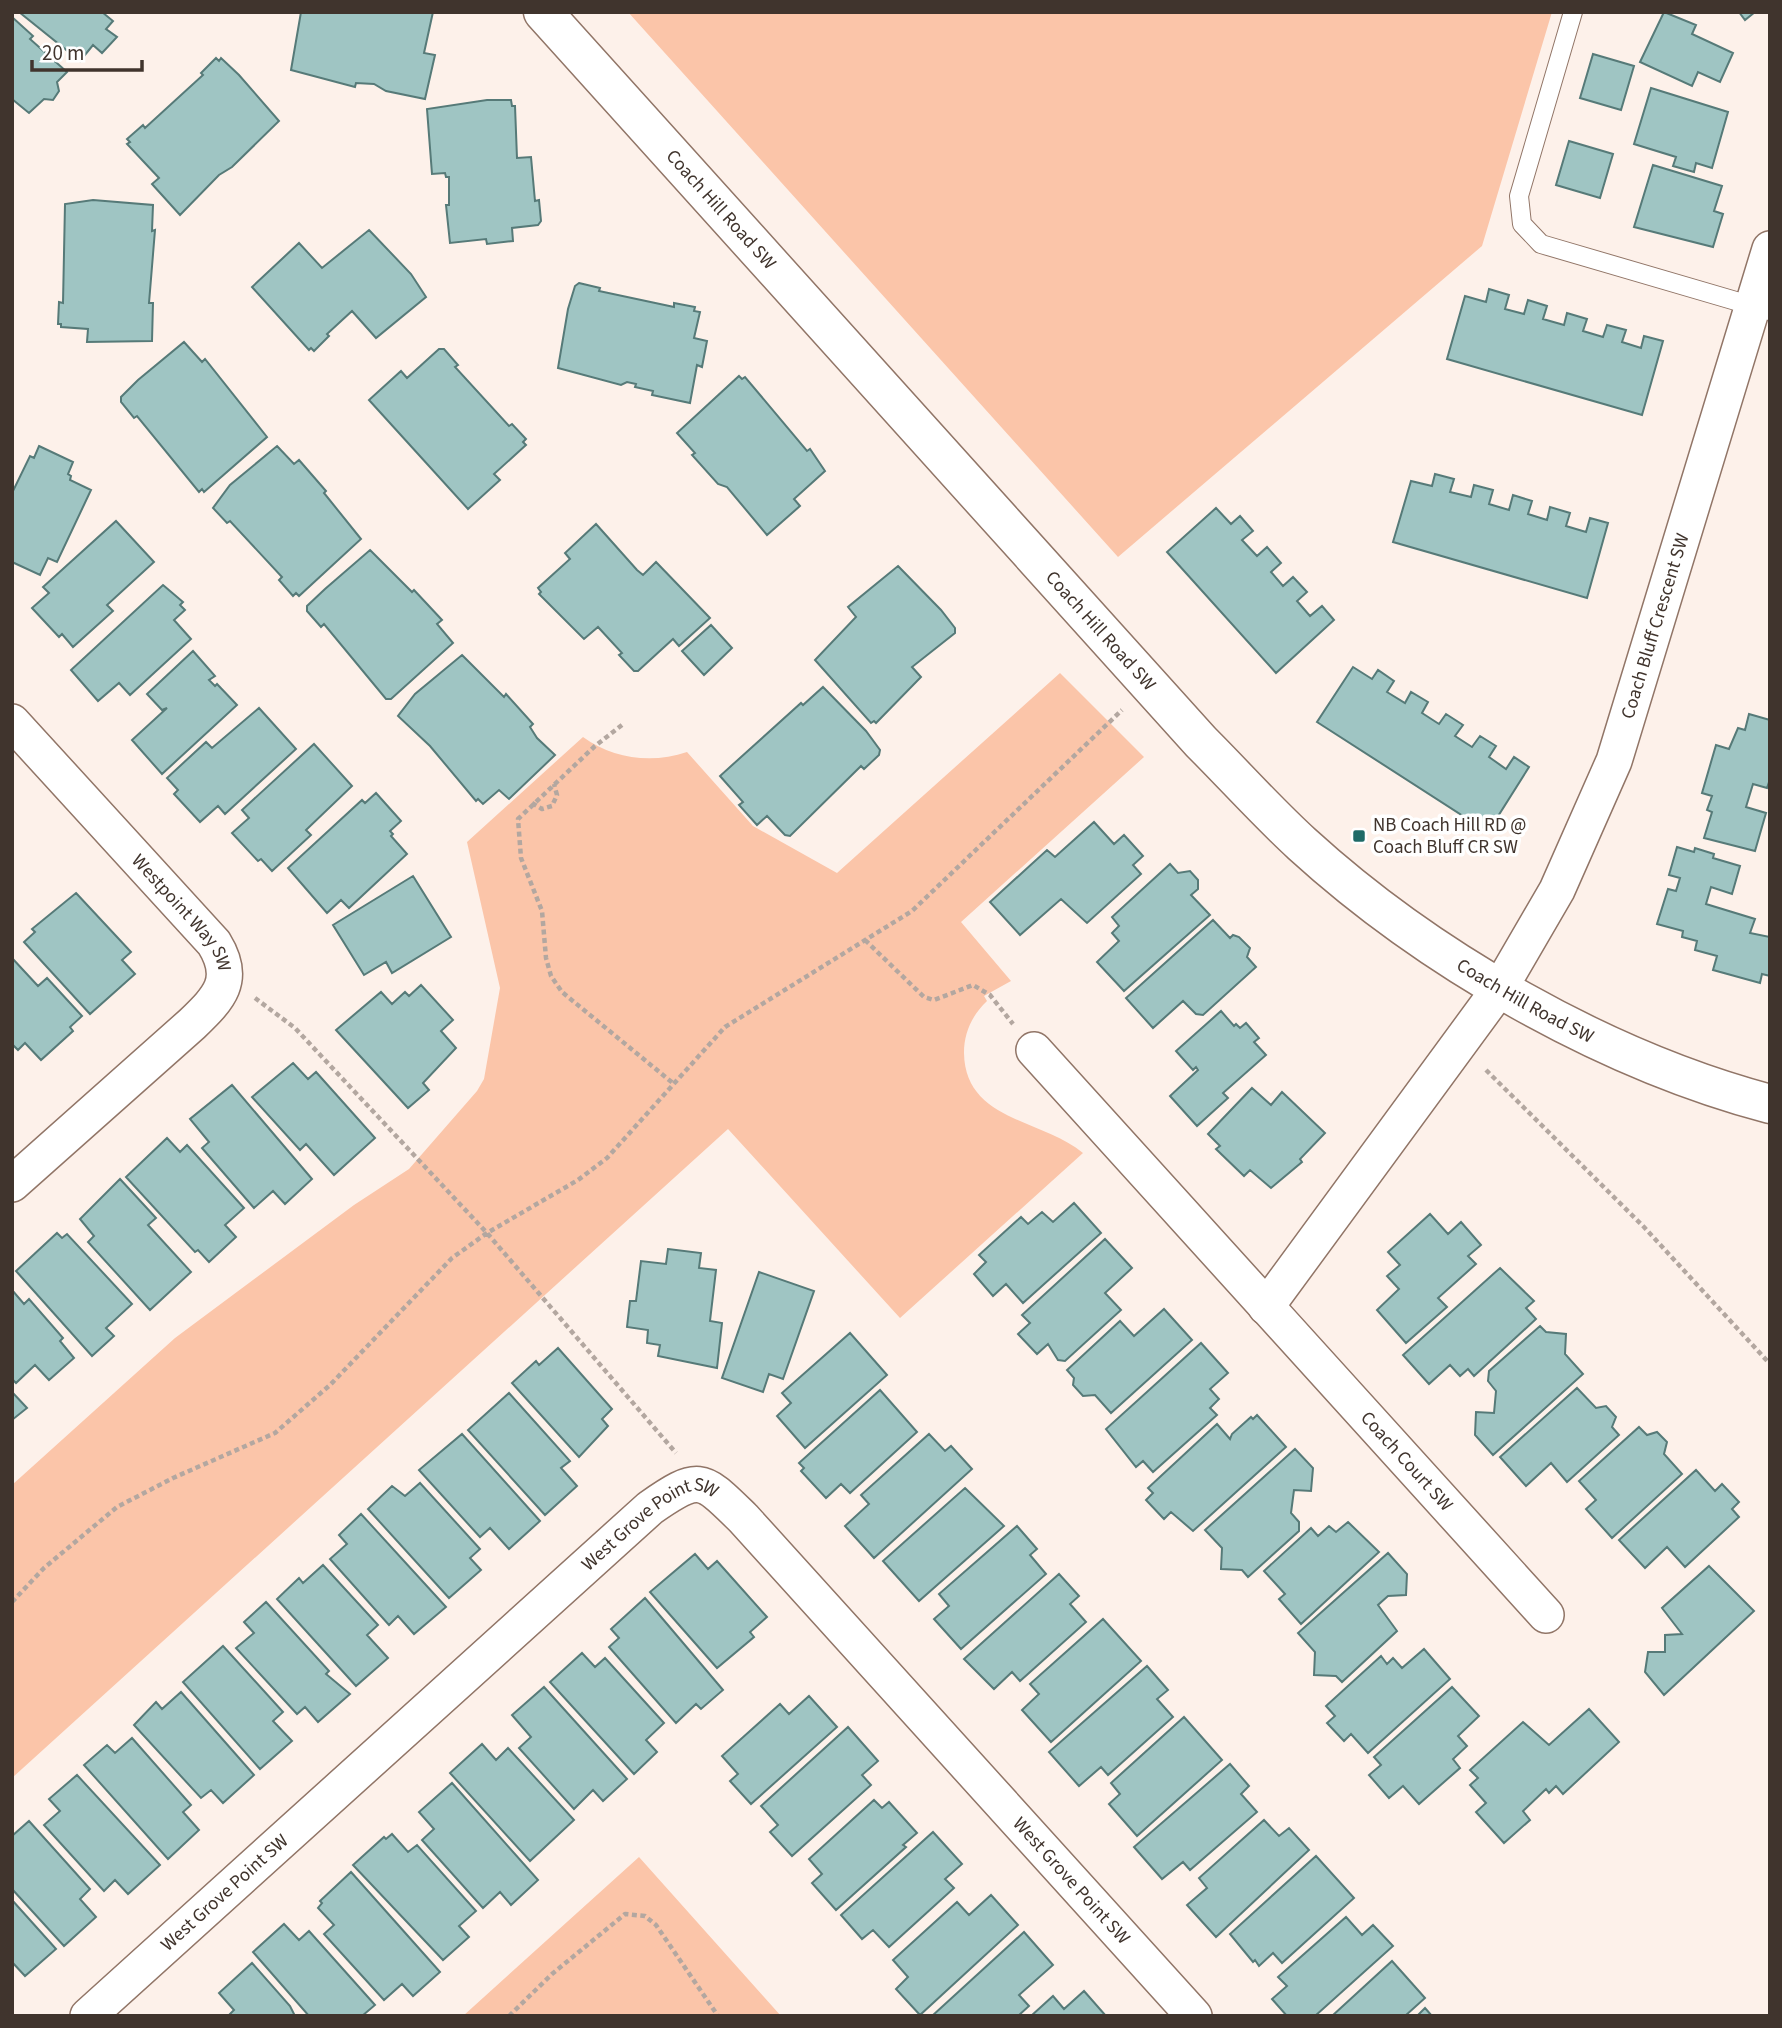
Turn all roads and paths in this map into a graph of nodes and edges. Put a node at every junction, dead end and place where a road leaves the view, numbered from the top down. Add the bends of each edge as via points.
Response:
1 (543, 12) edge
2 (1573, 12) edge
3 (1770, 250) edge
4 (1761, 308) edge
5 (1150, 685) junction
6 (12, 722) edge
7 (622, 725) dead end
8 (554, 784) junction
9 (532, 803) junction
10 (865, 940) junction
11 (226, 976) junction
12 (1500, 988) junction
13 (1460, 1045) junction
14 (1034, 1050) joint
15 (674, 1084) junction
16 (1770, 1104) edge
17 (12, 1184) edge
18 (487, 1233) junction
19 (1266, 1307) junction
20 (1770, 1364) edge
21 (699, 1483) junction
22 (12, 1602) edge
23 (1546, 1615) dead end
24 (88, 2016) edge
25 (509, 2016) edge
26 (718, 2016) edge
27 (1194, 2016) edge

1 - 5 street, Coach Hill Road SW
2 - 4 lane via 1519,196 1522,224 1541,244
3 - 4 street, Coach Bluff Crescent SW
4 - 12 street, Coach Bluff Crescent SW via 1614,761 1557,890
5 - 10 path via 912,911
5 - 12 street, Coach Hill Road SW via 1301,844 1393,917
6 - 11 street, Westpoint Way SW via 214,943 223,957
7 - 8 path
8 - 9 path
8 - 9 path via 557,798 552,806 542,809
9 - 15 path via 518,819 522,858 542,911 551,976 562,992
10 - 14 path via 924,997 934,1000 973,985 990,995
10 - 15 path via 725,1027
11 - 17 street, Westpoint Way SW via 216,998 192,1024
11 - 18 path via 295,1028
12 - 13 street
12 - 16 street, Coach Hill Road SW via 1652,1063
13 - 19 street
13 - 20 path via 1644,1227
14 - 19 street, Coach Court SW
15 - 18 path via 598,1165
18 - 21 path
18 - 22 path via 452,1258 330,1385 275,1433 117,1507 44,1568
19 - 23 street, Coach Court SW
21 - 24 street, West Grove Point SW via 685,1486 650,1508
21 - 27 street, West Grove Point SW via 713,1488 743,1518
25 - 26 path via 625,1914 645,1916 656,1925

